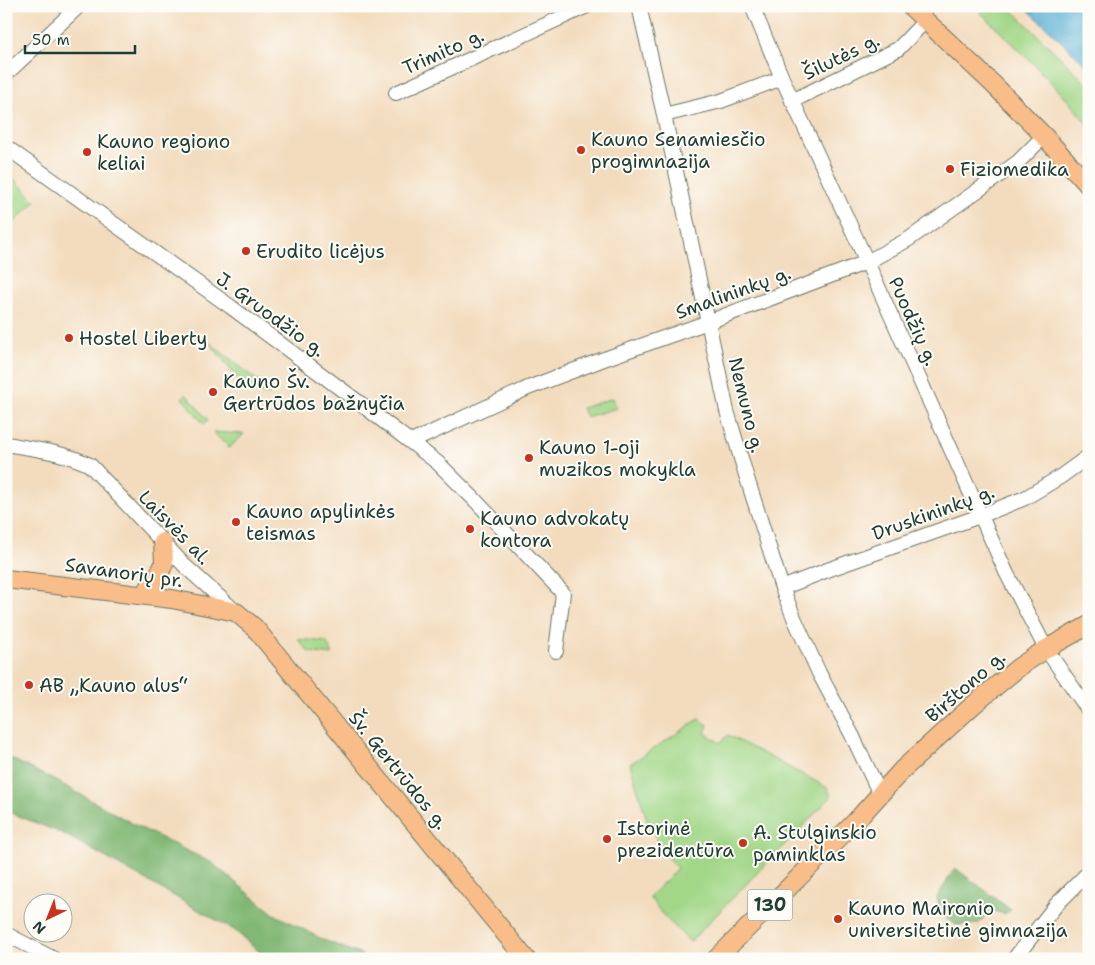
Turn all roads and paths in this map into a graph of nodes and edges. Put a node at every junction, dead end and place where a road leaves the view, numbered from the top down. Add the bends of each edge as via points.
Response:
1 (79, 6) edge
2 (587, 6) edge
3 (639, 6) edge
4 (752, 6) edge
5 (910, 6) edge
6 (925, 20) junction
7 (6, 74) edge
8 (782, 78) junction
9 (396, 93) dead end
10 (792, 101) junction
11 (664, 115) junction
12 (1044, 136) junction
13 (6, 147) edge
14 (1089, 186) edge
15 (867, 262) junction
16 (708, 322) junction
17 (411, 442) junction
18 (6, 444) edge
19 (1089, 456) edge
20 (980, 516) junction
21 (163, 542) junction
22 (6, 578) edge
23 (782, 588) junction
24 (144, 595) junction
25 (236, 612) junction
26 (1089, 625) edge
27 (1046, 649) junction
28 (556, 651) dead end
29 (1089, 711) edge
30 (880, 794) junction
31 (1089, 872) edge
32 (6, 934) edge
33 (54, 959) edge
34 (526, 959) edge
35 (716, 959) edge
36 (1014, 959) edge

1 - 7 street
2 - 9 street, Trimito g.
3 - 11 street, Nemuno g.
4 - 8 street, Puodžių g.
5 - 6 main road
6 - 10 street, Šilutės g. via 898,49
6 - 12 main road
8 - 10 street, Puodžių g.
8 - 11 street, Šilutės g. via 721,101
10 - 15 street, Puodžių g.
11 - 16 street, Nemuno g.
12 - 14 main road
12 - 15 street, Smalininkų g. via 1018,162 909,239
13 - 17 street, J. Gruodžio g.
15 - 16 street, Smalininkų g.
15 - 20 street, Puodžių g.
16 - 17 street, Smalininkų g. via 528,388
16 - 23 street, Nemuno g. via 727,411
17 - 28 street, J. Gruodžio g. via 438,463 563,593
18 - 21 street, Laisvės al. via 77,458 90,465
19 - 20 street, Druskininkų g. via 1025,498
20 - 23 street, Druskininkų g.
20 - 27 street, Puodžių g.
21 - 24 main road via 164,564
21 - 25 street, Laisvės al.
22 - 24 main road, Savanorių pr.
23 - 30 street, Nemuno g. via 819,673
24 - 25 main road, Savanorių pr.
25 - 34 main road, Šv. Gertrūdos g. via 255,628
26 - 27 main road, Birštono g. / 130
27 - 29 street, Puodžių g.
27 - 30 main road, Birštono g. / 130 via 972,706
30 - 35 main road, 130
31 - 36 street via 1056,904
32 - 33 street

